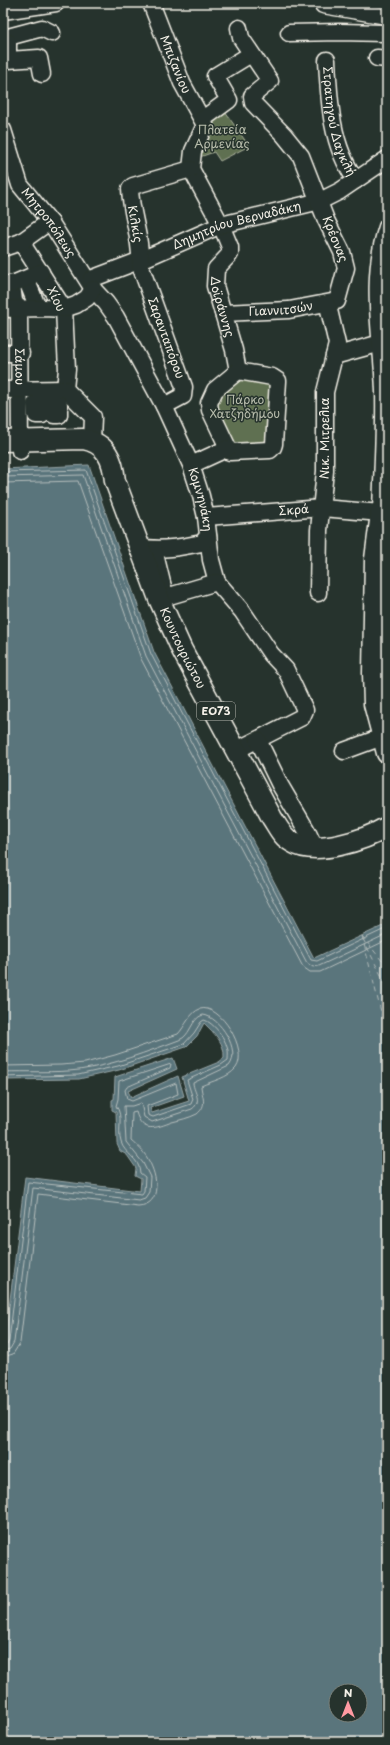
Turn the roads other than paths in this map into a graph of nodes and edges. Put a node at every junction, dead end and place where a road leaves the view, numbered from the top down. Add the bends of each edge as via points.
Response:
1 (56, 3) edge
2 (151, 3) edge
3 (323, 6) dead end
4 (3, 11) edge
5 (387, 16) edge
6 (239, 28) dead end
7 (387, 32) edge
8 (52, 33) dead end
9 (289, 33) dead end
10 (5, 42) edge
11 (252, 54) junction
12 (327, 60) dead end
13 (42, 74) dead end
14 (204, 121) junction
15 (3, 130) edge
16 (387, 159) edge
17 (191, 169) junction
18 (10, 174) edge
19 (356, 180) junction
20 (320, 201) junction
21 (51, 223) junction
22 (221, 225) junction
23 (386, 232) edge
24 (21, 242) junction
25 (3, 248) edge
26 (140, 260) junction
27 (41, 272) junction
28 (14, 283) edge
29 (93, 289) junction
30 (331, 303) junction
31 (38, 308) junction
32 (10, 309) edge
33 (64, 309) junction
34 (223, 313) junction
35 (381, 343) junction
36 (3, 353) edge
37 (21, 353) junction
38 (332, 362) junction
39 (238, 371) junction
40 (21, 389) junction
41 (64, 389) junction
42 (3, 390) edge
43 (164, 406) junction
44 (92, 441) junction
45 (11, 446) edge
46 (228, 448) junction
47 (191, 465) junction
48 (115, 481) junction
49 (322, 508) junction
50 (384, 512) edge
51 (206, 517) junction
52 (208, 536) junction
53 (147, 549) junction
54 (218, 582) junction
55 (318, 593) dead end
56 (162, 598) junction
57 (258, 740) junction
58 (386, 747) edge
59 (237, 750) junction
60 (344, 751) dead end
61 (387, 828) edge
62 (315, 848) junction

1 - 4 street
2 - 14 street, Μπιζανίου via 182,82
3 - 5 street
6 - 11 street via 241,38
7 - 9 street
8 - 10 street via 42,28 8,37
10 - 13 street via 8,60 39,58
11 - 14 street via 215,76 229,100
11 - 20 street, Κρέσνας via 270,81 252,96 253,103 301,156
12 - 19 street, Στρατηγού Δαγκλή via 332,119 345,162
14 - 17 street via 204,129 193,151
15 - 18 street, Μητροπόλεως
16 - 19 street, Δημητρίου Βερναδάκη
17 - 22 street
17 - 26 street, Κιλκίς via 130,188
18 - 21 street, Μητροπόλεως
19 - 20 street, Δημητρίου Βερναδάκη via 340,192
20 - 22 street, Δημητρίου Βερναδάκη
20 - 30 street, Κρέσνας via 326,220 342,252 346,268
21 - 24 street
21 - 29 street, Μητροπόλεως
22 - 26 street, Δημητρίου Βερναδάκη
22 - 34 street, Δοϊράννης via 231,251 217,267 216,273 215,286
23 - 35 street via 378,264
24 - 25 street
24 - 27 street, Χίου
26 - 29 street, Δημητρίου Βερναδάκη via 91,279
26 - 43 street, Σαρανταπόρου via 184,387 183,396
27 - 28 street
27 - 33 street, Χίου
28 - 31 street
28 - 32 street, Σάμου via 14,301
29 - 33 street via 87,298
29 - 43 street, Κομνηνάκη via 116,317
30 - 34 street, Γιαννιτσών via 289,310
30 - 38 street, Νικ. Μιτρελια via 329,310 337,344
31 - 32 street
31 - 33 street
32 - 37 street, Σάμου via 19,310
33 - 41 street, Χίου via 67,369
34 - 39 street, Δοϊράννης
35 - 38 street
35 - 50 street
36 - 37 street
37 - 40 street, Σάμου
38 - 49 street, Νικ. Μιτρελια via 325,392 326,471
39 - 46 street via 215,390 210,401 210,410
39 - 46 street via 272,377 278,381 274,444 270,450 232,453
40 - 41 street
40 - 42 street
40 - 45 street, Σάμου
41 - 44 street via 93,416
43 - 47 street, Κομνηνάκη
44 - 45 main road via 80,438
44 - 48 main road, Κουντουριώτου / ΕΟ73 via 104,450 111,460
45 - 48 main road, Κουντουριώτου / ΕΟ73 via 90,450 100,458 108,474
46 - 47 street
47 - 51 street, Κομνηνάκη
48 - 53 main road, Κουντουριώτου / ΕΟ73
49 - 50 street, Σκρά
49 - 51 street, Σκρά
49 - 55 street, Νικ. Μιτρελια
50 - 58 main road via 375,559 373,673 374,704
51 - 52 street, Κομνηνάκη
52 - 53 street via 202,543
52 - 54 street, Κομνηνάκη via 211,560
53 - 56 main road, Κουντουριώτου / ΕΟ73
54 - 56 street
54 - 57 street, Κομνηνάκη via 242,611 271,654 286,670 304,708 302,717
56 - 59 main road, Κουντουριώτου / ΕΟ73 via 182,650
57 - 59 street
57 - 62 street
58 - 60 street
59 - 62 main road, Κουντουριώτου / ΕΟ73 via 283,835 298,846
61 - 62 main road, Κουντουριώτου / ΕΟ73 via 364,837

